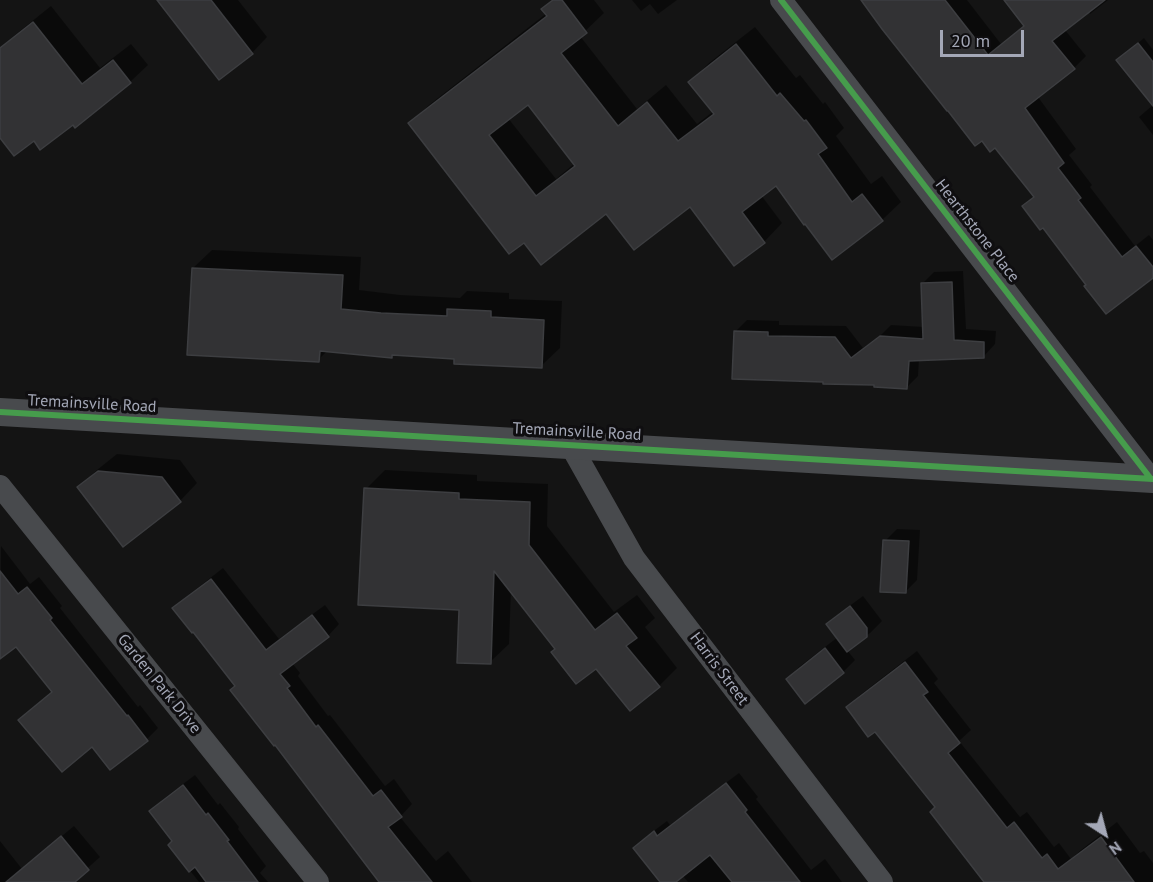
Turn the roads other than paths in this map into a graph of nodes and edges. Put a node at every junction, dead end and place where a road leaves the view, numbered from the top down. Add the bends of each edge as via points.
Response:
1 (781, 0) edge
2 (0, 412) edge
3 (571, 446) junction
4 (1152, 479) edge
5 (0, 486) edge
6 (318, 882) edge
7 (882, 882) edge

1 - 4 street, Hearthstone Place
2 - 3 street, Tremainsville Road
3 - 4 street, Tremainsville Road
3 - 7 street, Harris Street via 634,558
5 - 6 street, Garden Park Drive

